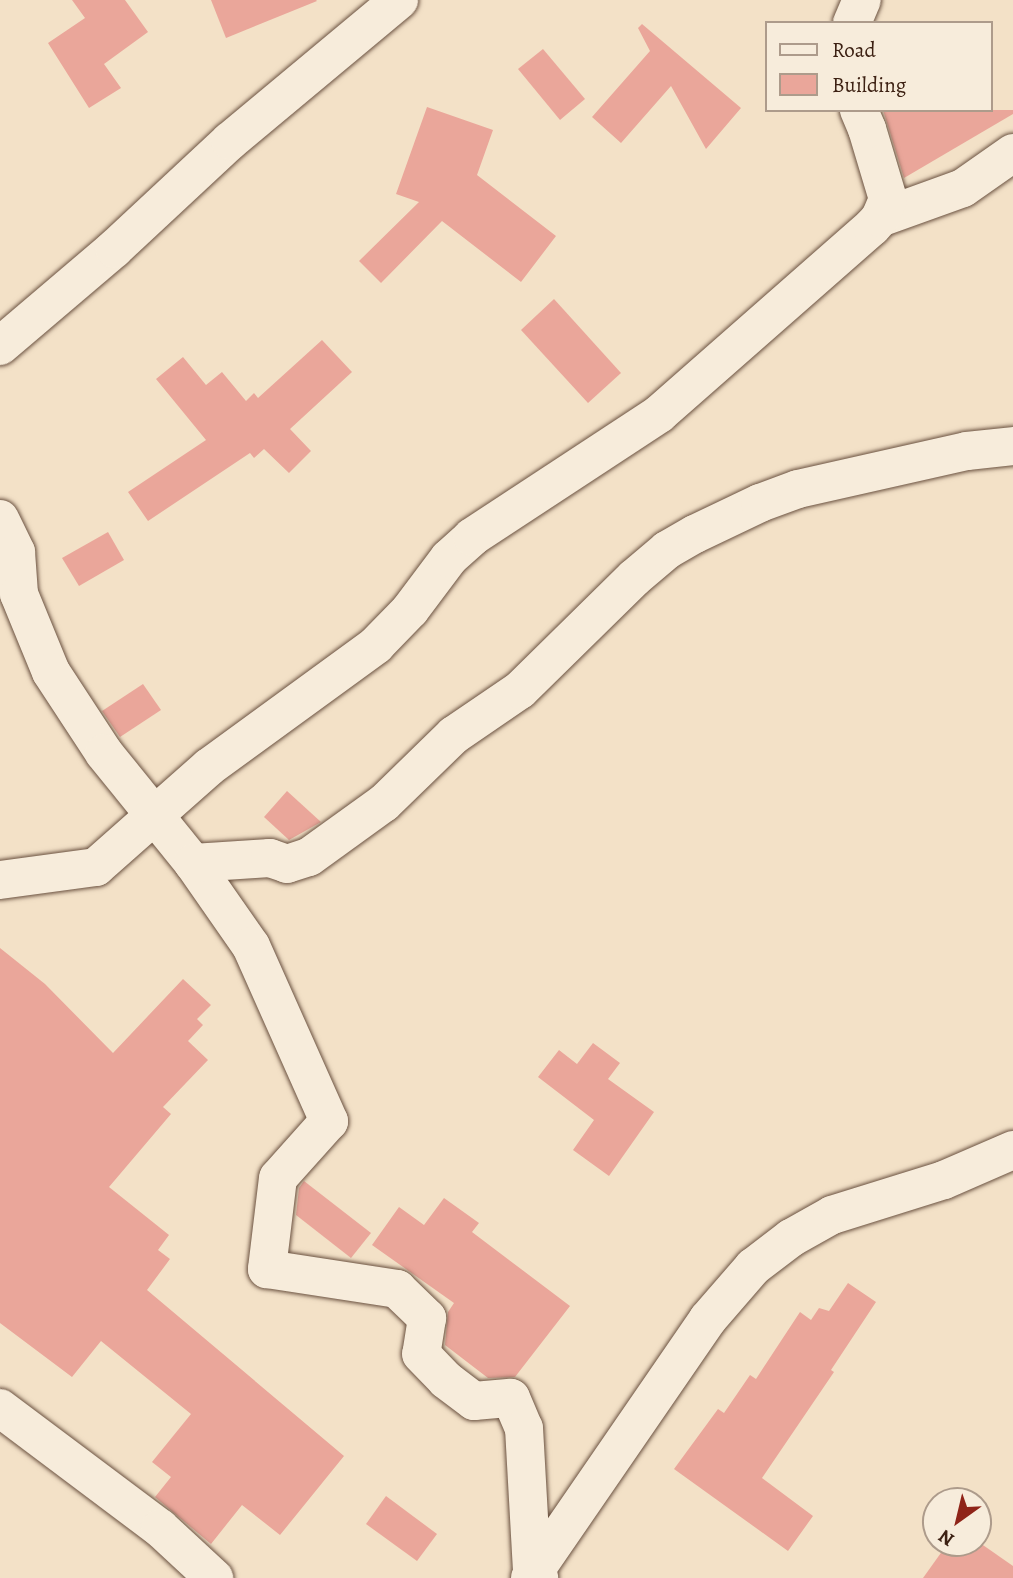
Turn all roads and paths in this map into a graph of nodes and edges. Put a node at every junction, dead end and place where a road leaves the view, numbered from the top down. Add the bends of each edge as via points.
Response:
1 (399, 0) edge
2 (862, 0) edge
3 (853, 21) edge
4 (860, 112) edge
5 (1013, 153) edge
6 (880, 218) junction
7 (0, 346) edge
8 (1013, 446) edge
9 (0, 519) edge
10 (155, 814) junction
11 (193, 863) junction
12 (0, 880) edge
13 (1013, 1150) edge
14 (0, 1408) edge
15 (534, 1576) edge
16 (214, 1578) edge

1 - 7 street via 230,141
2 - 3 street
4 - 6 street via 888,199
5 - 6 street via 962,188
6 - 10 street via 659,414 472,537 376,645 209,767
8 - 11 street via 967,451 798,489 695,534 634,578 532,680 454,735 384,803 309,856 287,864 270,858
9 - 10 street via 16,552 19,594 51,672 104,753
10 - 11 street
10 - 12 street via 96,867
11 - 15 street via 251,946 329,1121 278,1178 267,1269 397,1289 426,1318 421,1354 446,1380 474,1401 511,1398 524,1428
13 - 15 street via 944,1180 832,1215 752,1267 709,1319
14 - 16 street via 160,1528

